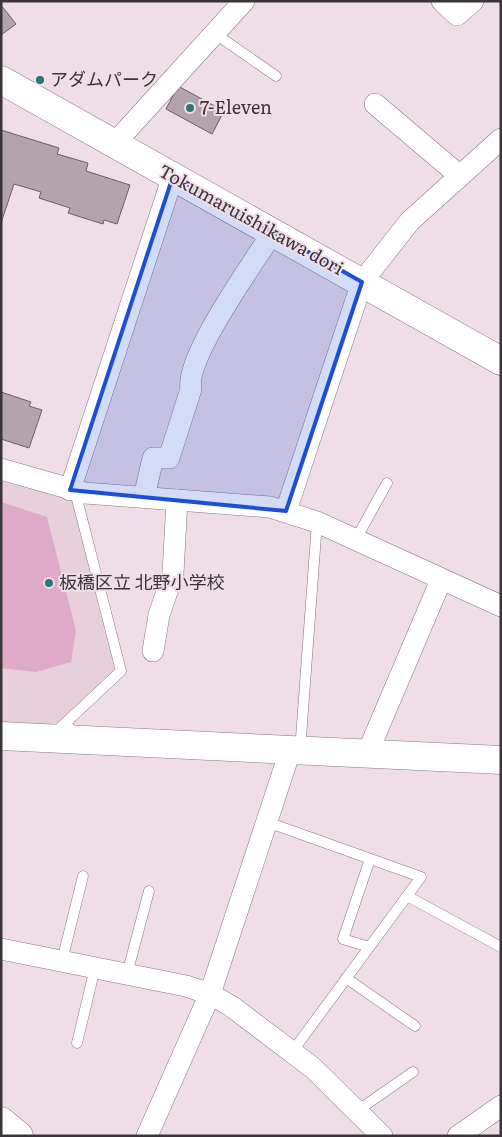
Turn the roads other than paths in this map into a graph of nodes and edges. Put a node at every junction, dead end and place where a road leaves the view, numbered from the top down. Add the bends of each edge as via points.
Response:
1 (244, 1) edge
2 (442, 1) edge
3 (473, 1) edge
4 (214, 33) junction
5 (276, 76) dead end
6 (1, 80) edge
7 (375, 104) dead end
8 (501, 139) edge
9 (115, 143) junction
10 (172, 176) junction
11 (460, 176) junction
12 (273, 232) junction
13 (362, 282) junction
14 (501, 361) edge
15 (1, 469) edge
16 (387, 483) dead end
17 (74, 490) junction
18 (144, 497) junction
19 (177, 500) junction
20 (286, 511) junction
21 (317, 522) junction
22 (356, 539) junction
23 (441, 580) junction
24 (501, 606) edge
25 (153, 651) dead end
26 (1, 736) edge
27 (86, 740) junction
28 (295, 751) junction
29 (367, 754) junction
30 (501, 760) edge
31 (267, 822) junction
32 (370, 859) junction
33 (84, 876) dead end
34 (149, 892) dead end
35 (407, 896) junction
36 (369, 947) junction
37 (501, 947) edge
38 (1, 949) edge
39 (62, 961) junction
40 (95, 968) junction
41 (127, 974) junction
42 (346, 978) junction
43 (210, 994) junction
44 (415, 1026) dead end
45 (77, 1043) dead end
46 (292, 1052) junction
47 (413, 1072) dead end
48 (501, 1106) edge
49 (357, 1111) junction
50 (1, 1121) edge
51 (18, 1136) edge
52 (147, 1136) edge
53 (382, 1136) edge
54 (458, 1136) edge

1 - 4 street
2 - 3 street via 457,15
4 - 5 lane
4 - 9 street
6 - 9 street, Tokumaruishikawa dori
7 - 11 street
8 - 11 street
9 - 10 street, Tokumaruishikawa dori
10 - 12 street, Tokumaruishikawa dori
10 - 17 street
11 - 13 street via 410,221
12 - 13 street, Tokumaruishikawa dori
12 - 18 street via 199,351 189,381 191,389 169,458 153,458
13 - 14 street, Tokumaruishikawa dori
13 - 20 street
15 - 17 street
16 - 22 lane
17 - 18 street
17 - 27 lane via 121,671 60,728 86,730
18 - 19 street
19 - 20 street
19 - 25 street via 173,574 159,615
20 - 21 street
21 - 22 street
21 - 28 lane
22 - 23 street
23 - 24 street
23 - 29 street
26 - 27 street
27 - 28 street
28 - 29 street
28 - 31 street
29 - 30 street
31 - 32 lane
31 - 43 street
32 - 35 lane via 421,877
32 - 36 lane via 343,939
33 - 39 lane
34 - 41 lane
35 - 36 lane
35 - 37 lane
36 - 42 lane
38 - 39 street
39 - 40 street
40 - 41 street
40 - 45 lane
41 - 43 street
42 - 44 lane
42 - 46 lane
43 - 46 street
43 - 52 street
46 - 49 street
47 - 49 lane
48 - 54 street
49 - 53 street
50 - 51 street

